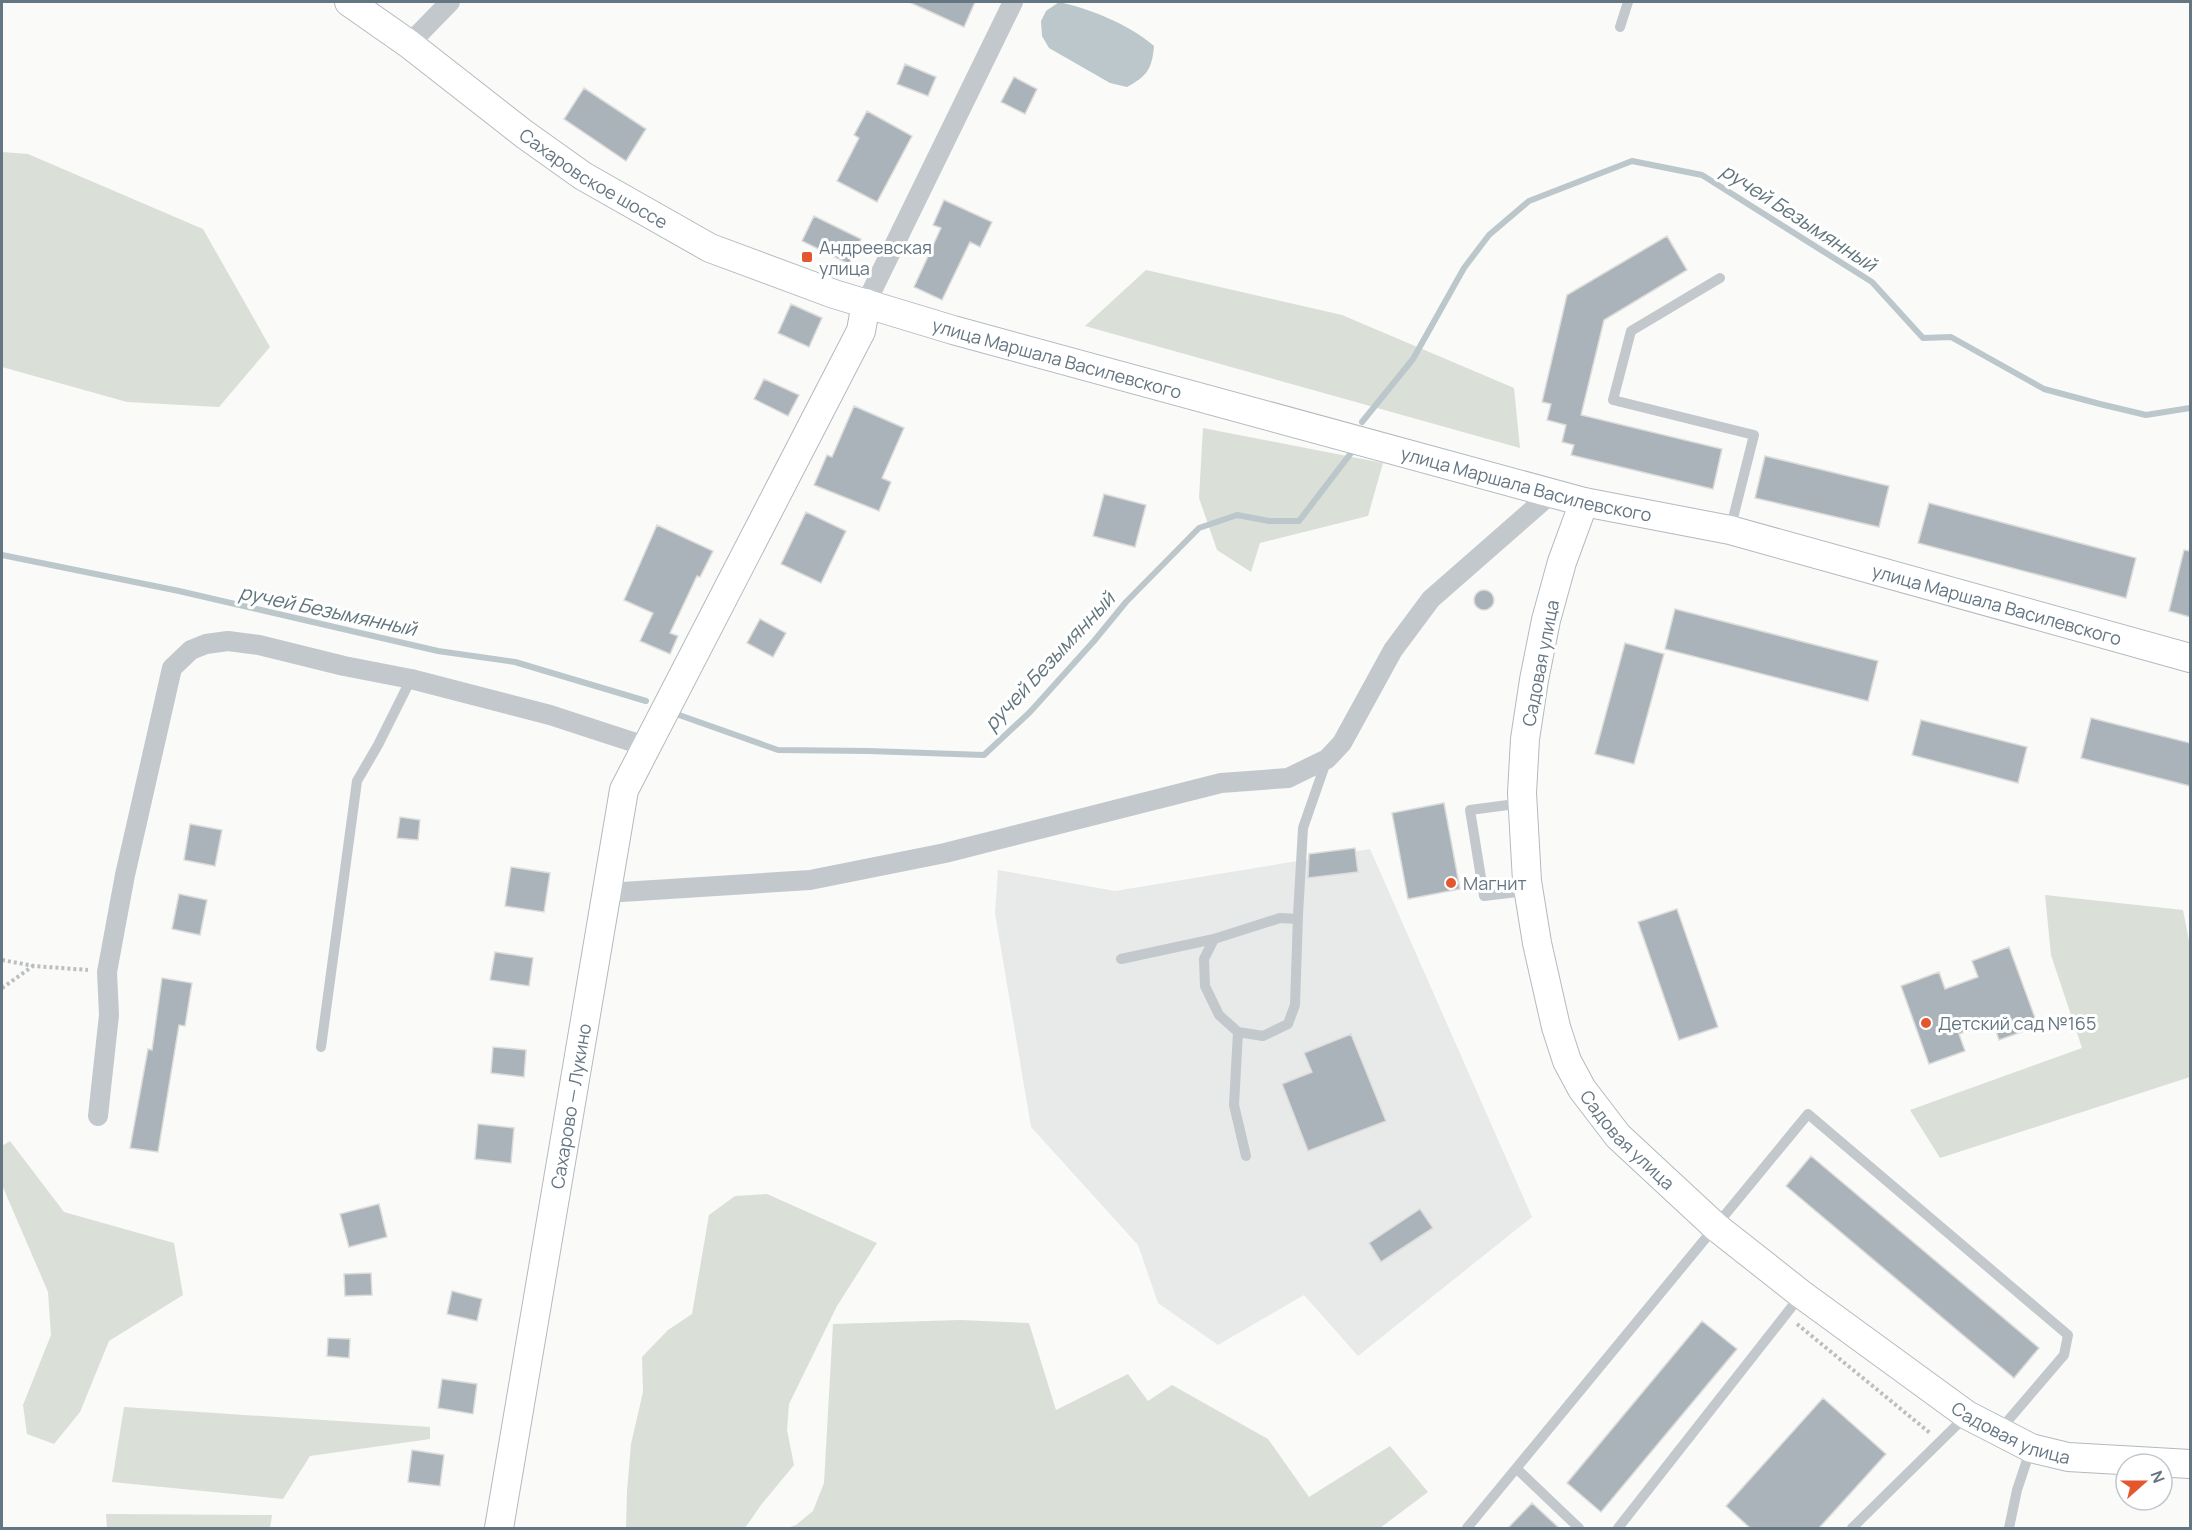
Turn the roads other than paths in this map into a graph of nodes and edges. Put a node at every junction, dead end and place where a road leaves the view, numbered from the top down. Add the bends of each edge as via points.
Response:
1 (349, 2) edge
2 (450, 2) edge
3 (1013, 2) edge
4 (1628, 2) edge
5 (1620, 27) dead end
6 (409, 44) junction
7 (1720, 278) dead end
8 (866, 303) junction
9 (1552, 493) junction
10 (1584, 502) junction
11 (1730, 530) junction
12 (2190, 658) edge
13 (411, 679) junction
14 (645, 746) junction
15 (1327, 759) junction
16 (1523, 802) junction
17 (1528, 890) junction
18 (606, 893) junction
19 (1298, 919) junction
20 (1214, 939) junction
21 (1121, 959) dead end
22 (1238, 1032) junction
23 (321, 1047) dead end
24 (98, 1116) dead end
25 (1246, 1156) dead end
26 (1716, 1227) junction
27 (1793, 1305) junction
28 (1967, 1414) junction
29 (1999, 1431) junction
30 (2031, 1448) junction
31 (2190, 1464) edge
32 (1517, 1469) junction
33 (499, 1528) edge
34 (1467, 1528) edge
35 (1579, 1528) edge
36 (1618, 1528) edge
37 (1852, 1528) edge
38 (2008, 1528) edge

1 - 6 street, Сахаровское шоссе
2 - 6 street
3 - 8 street
4 - 5 lane
6 - 8 street, Сахаровское шоссе via 524,134 645,213 710,248
7 - 11 lane via 1631,331 1613,400 1754,435
8 - 9 street, улица Маршала Василевского
8 - 14 street, Сахарово — Лукино via 861,331 674,697
9 - 10 street, улица Маршала Василевского
9 - 15 street via 1431,599 1393,650 1342,743
10 - 11 street, улица Маршала Василевского
10 - 16 street, Садовая улица via 1562,562 1542,640 1525,739
11 - 12 street, улица Маршала Василевского
13 - 14 street via 550,715
13 - 23 lane via 357,781
13 - 24 street via 228,641 190,650 172,668 107,972 109,1015
14 - 18 street, Сахарово — Лукино via 624,790
15 - 18 street via 1288,778 1221,783 945,854 821,878
15 - 19 lane via 1303,828
16 - 17 street, Садовая улица
16 - 17 lane via 1470,810 1484,896
17 - 26 street, Садовая улица via 1556,1027 1567,1061 1582,1089 1618,1136
18 - 33 street, Сахарово — Лукино
19 - 20 lane via 1280,918
19 - 22 lane via 1296,1005 1288,1024 1263,1036
20 - 21 lane
20 - 22 lane via 1204,959 1205,986 1219,1015
22 - 25 lane via 1234,1105
26 - 27 street, Садовая улица
26 - 29 lane via 1808,1114 2068,1335 2064,1354
26 - 32 lane
27 - 28 street, Садовая улица
27 - 36 lane
28 - 29 street, Садовая улица
28 - 37 lane
29 - 30 street, Садовая улица
30 - 31 street, Садовая улица via 2067,1456
30 - 38 lane
32 - 34 lane
32 - 35 lane

